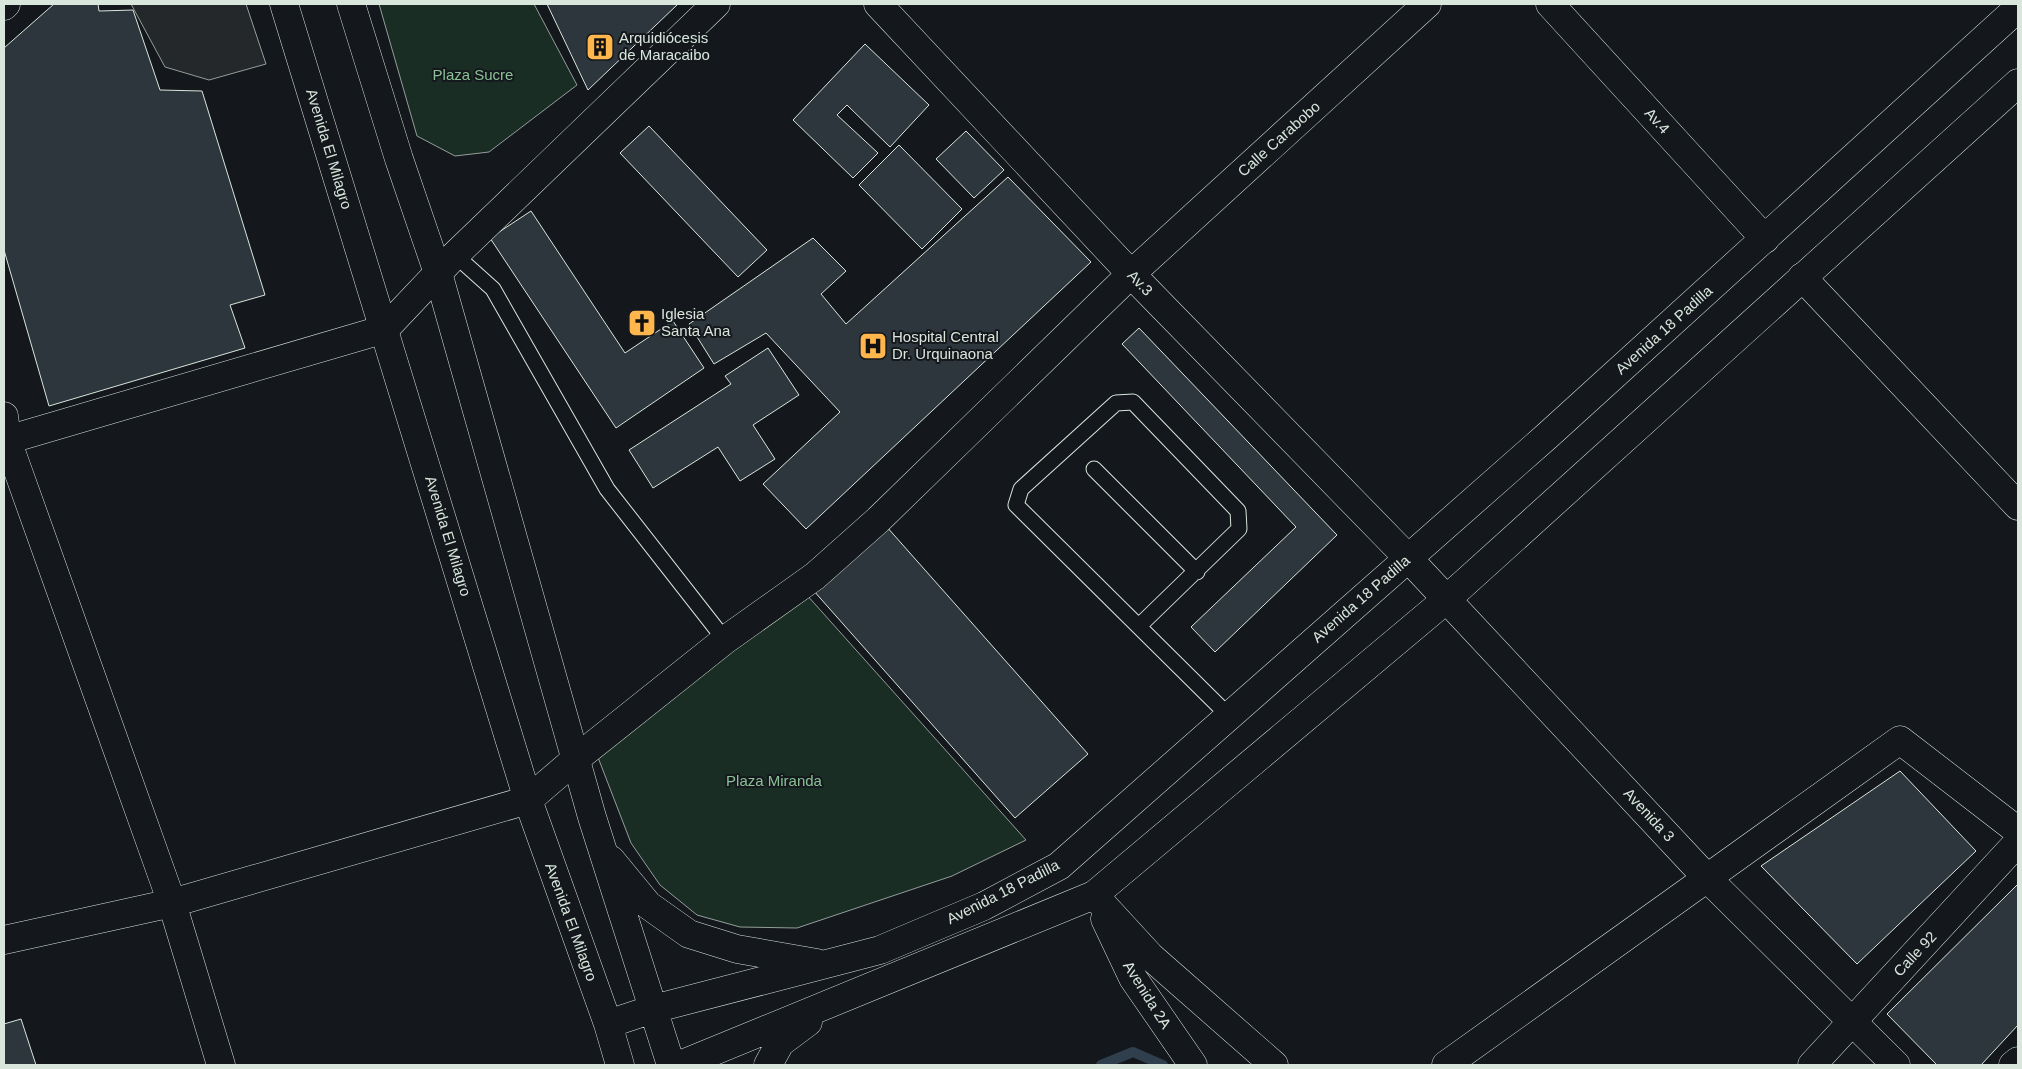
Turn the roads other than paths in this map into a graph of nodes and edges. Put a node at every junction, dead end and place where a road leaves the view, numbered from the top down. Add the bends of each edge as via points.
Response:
1 (284, 4) edge
2 (351, 4) edge
3 (716, 4) edge
4 (878, 4) edge
5 (1427, 4) edge
6 (1550, 4) edge
7 (2018, 8) edge
8 (2018, 82) edge
9 (1765, 239) junction
10 (447, 264) junction
11 (1131, 274) junction
12 (1802, 276) junction
13 (385, 329) junction
14 (5, 433) edge
15 (1094, 469) dead end
16 (2018, 506) edge
17 (1408, 558) junction
18 (1196, 572) junction
19 (1448, 598) junction
20 (1139, 626) junction
21 (725, 640) junction
22 (1230, 716) junction
23 (577, 758) junction
24 (528, 800) junction
25 (2018, 831) edge
26 (2018, 842) edge
27 (602, 850) junction
28 (1708, 878) junction
29 (1094, 896) junction
30 (172, 903) junction
31 (4, 940) edge
32 (826, 964) junction
33 (835, 1001) junction
34 (653, 1009) junction
35 (1853, 1022) junction
36 (608, 1024) junction
37 (2018, 1060) edge
38 (221, 1065) edge
39 (620, 1065) edge
40 (671, 1065) edge
41 (680, 1065) edge
42 (768, 1065) edge
43 (1193, 1065) edge
44 (1274, 1065) edge
45 (1446, 1065) edge
46 (1812, 1065) edge
47 (1896, 1065) edge
48 (2013, 1065) edge

1 - 13 street, Avenida El Milagro
2 - 10 street via 399,159
3 - 10 street
4 - 11 street, Av.3
5 - 11 street, Calle Carabobo
6 - 9 street, Av.4
7 - 9 street, Avenida 18 Padilla
8 - 12 street
9 - 17 street, Avenida 18 Padilla
10 - 13 street
10 - 21 lane via 493,289 607,489
10 - 23 street
11 - 17 street, Av.3
11 - 21 street, Calle Carabobo via 878,520 822,570
12 - 16 street
12 - 19 street
13 - 14 street
13 - 24 street, Avenida El Milagro
14 - 30 street
15 - 18 lane
17 - 19 street, Avenida 3
17 - 22 street, Avenida 18 Padilla
18 - 20 lane
18 - 20 lane via 1239,529 1238,511 1133,402 1116,403 1021,489 1016,505
19 - 28 street, Avenida 3
19 - 29 street
20 - 22 lane
21 - 23 street, Calle Carabobo
22 - 32 street, Avenida 18 Padilla via 1059,866 984,906 880,950
23 - 24 street, Calle Carabobo
23 - 27 street
24 - 30 street
24 - 36 street, Avenida El Milagro
25 - 28 street via 1900,740
26 - 35 street, Calle 92
27 - 32 street via 648,905 689,934 737,949
27 - 34 street
28 - 35 street, Avenida 3
28 - 45 street
29 - 33 street
29 - 43 street, Avenida 2A via 1133,978
29 - 44 street via 1151,957
30 - 31 street
30 - 38 street
32 - 34 street, Avenida 18 Padilla
33 - 41 street
33 - 42 street via 780,1043
34 - 36 street, Avenida 18 Padilla
34 - 40 street
35 - 46 street, Calle 92
35 - 47 street, Avenida 3
36 - 39 street, Avenida El Milagro
37 - 48 street

